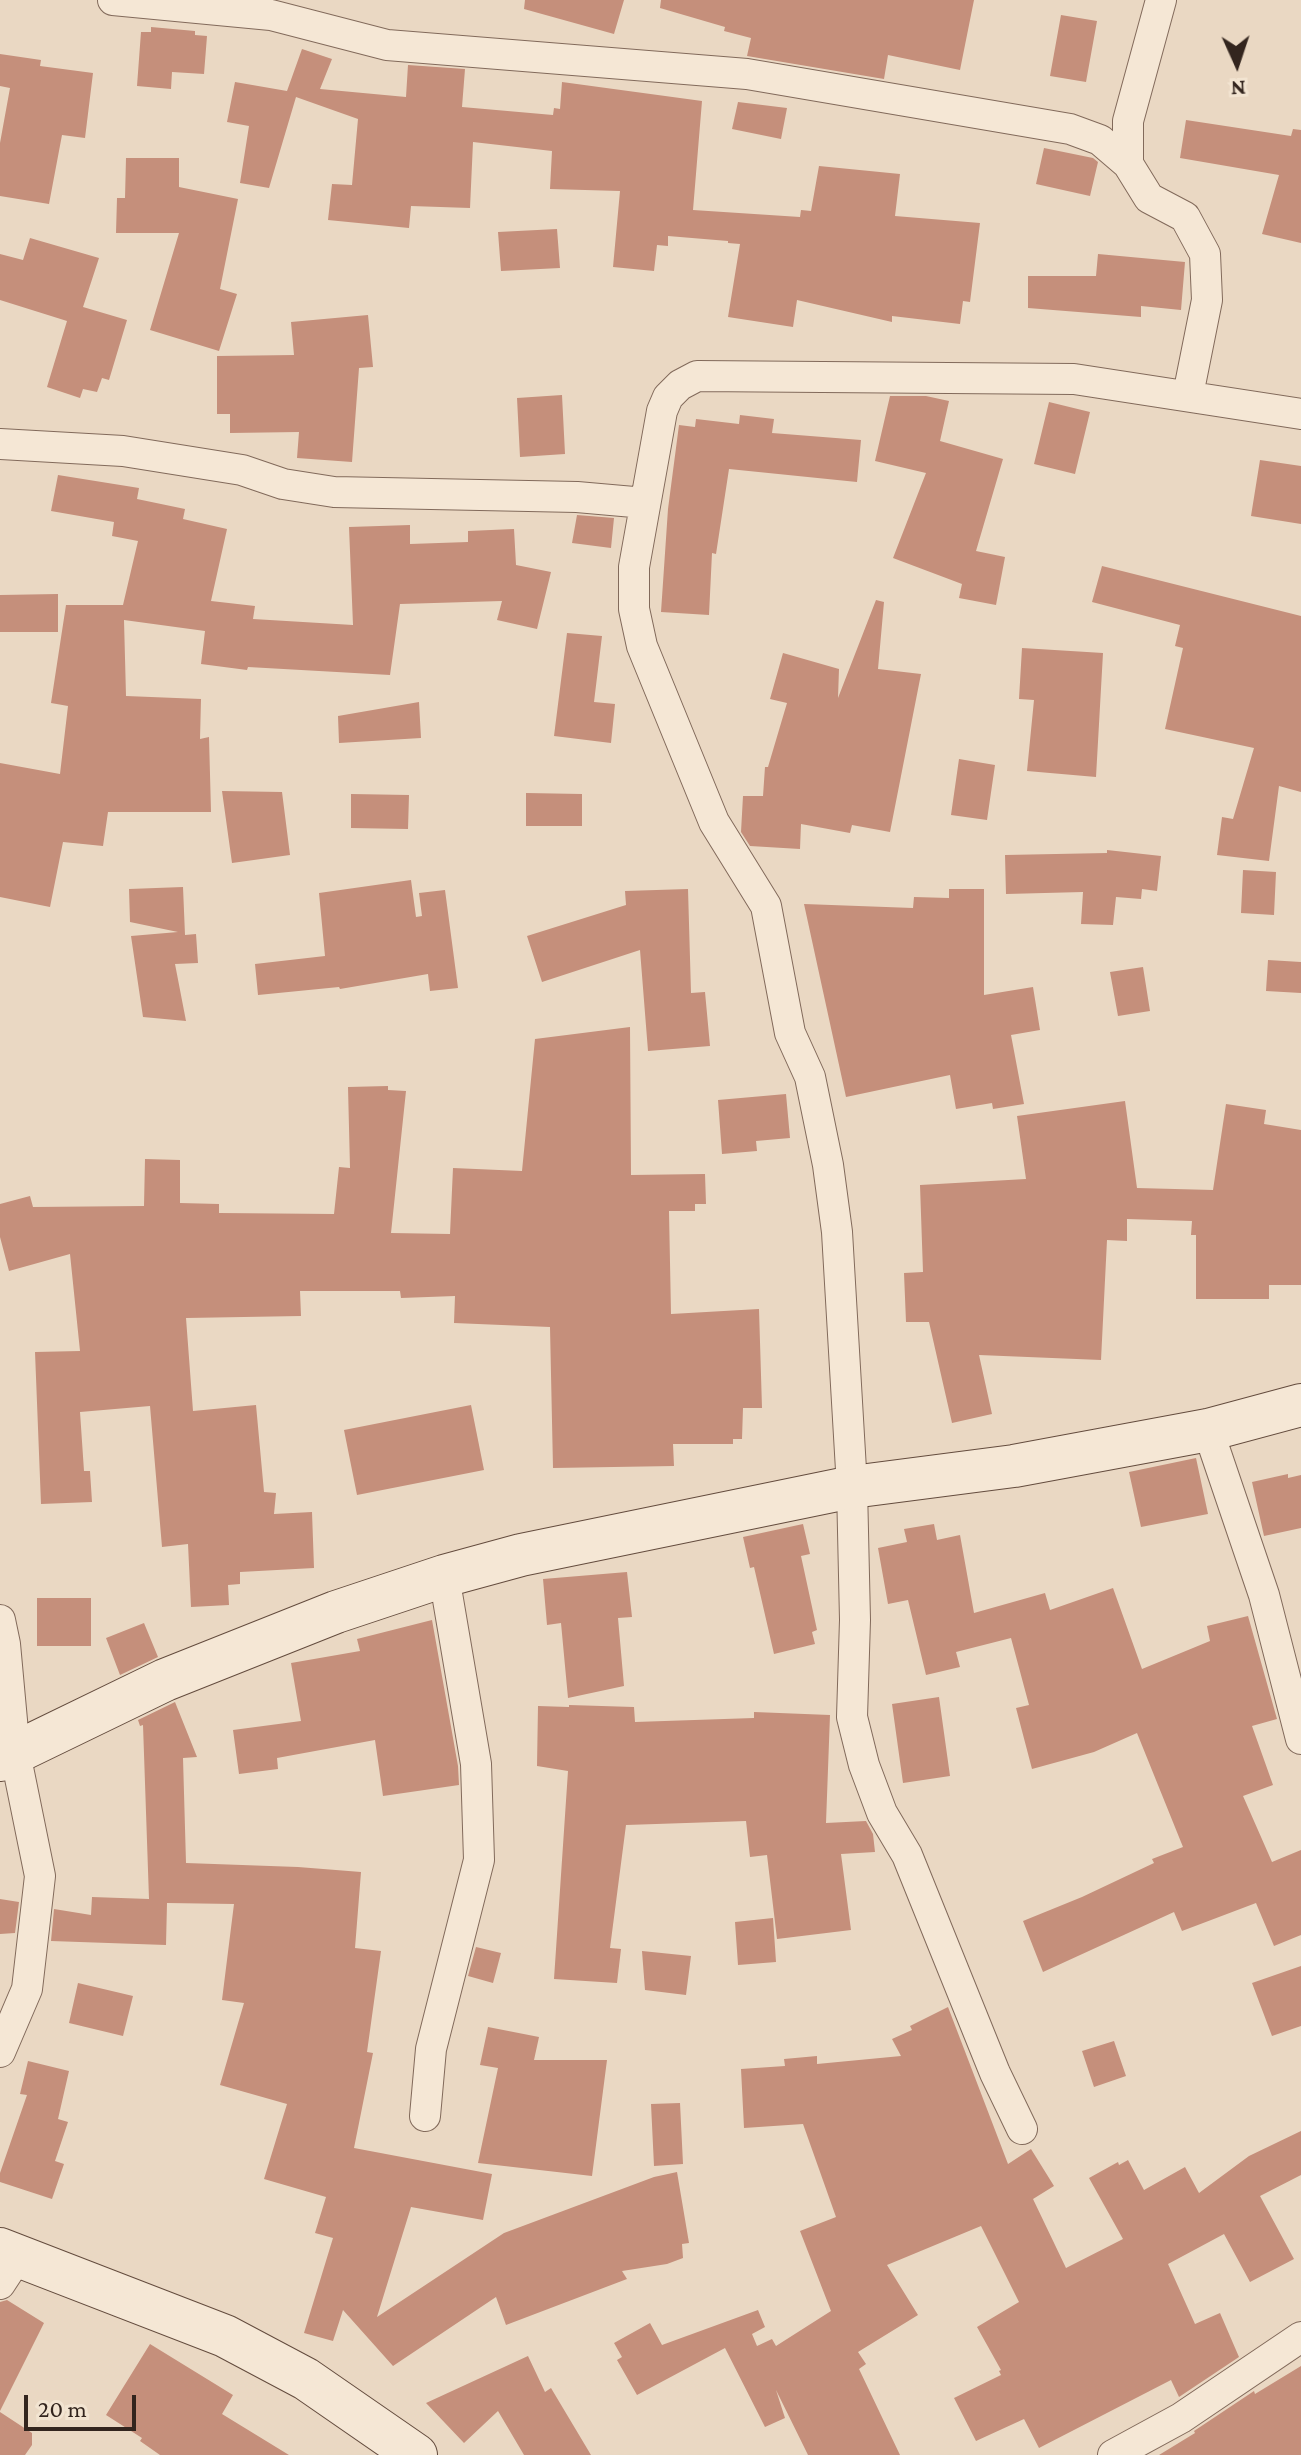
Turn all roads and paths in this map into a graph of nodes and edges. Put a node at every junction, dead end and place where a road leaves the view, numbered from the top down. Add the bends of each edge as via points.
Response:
1 (113, 0) edge
2 (1161, 0) edge
3 (1128, 164) junction
4 (1188, 395) junction
5 (1301, 414) edge
6 (0, 444) edge
7 (645, 503) junction
8 (1301, 1405) edge
9 (1208, 1430) junction
10 (852, 1487) junction
11 (444, 1576) junction
12 (0, 1620) edge
13 (1301, 1739) edge
14 (8, 1757) edge
15 (0, 2052) edge
16 (425, 2116) dead end
17 (1022, 2129) dead end
18 (6, 2262) edge
19 (1301, 2337) edge
20 (416, 2455) edge
21 (1113, 2455) edge

1 - 3 street via 271,15 387,45 747,74 1070,129 1100,140
2 - 3 street via 1128,121
3 - 4 street via 1149,198 1185,217 1205,254 1207,300
4 - 5 street
4 - 7 street via 1074,379 697,376 680,385 662,411
6 - 7 street via 123,451 242,470 283,484 334,492
7 - 10 street via 634,567 634,609 642,646 714,822 766,906 790,1033 810,1077 837,1232
8 - 9 street
9 - 10 street via 1014,1466
9 - 13 street via 1264,1595
10 - 11 street via 521,1555
10 - 17 street via 852,1717 864,1765
11 - 14 street via 165,1680
11 - 16 street via 476,1764 479,1860 431,2049
12 - 14 street
14 - 15 street via 40,1876 27,1989
18 - 20 street via 225,2336 306,2379
19 - 21 street via 1181,2418

